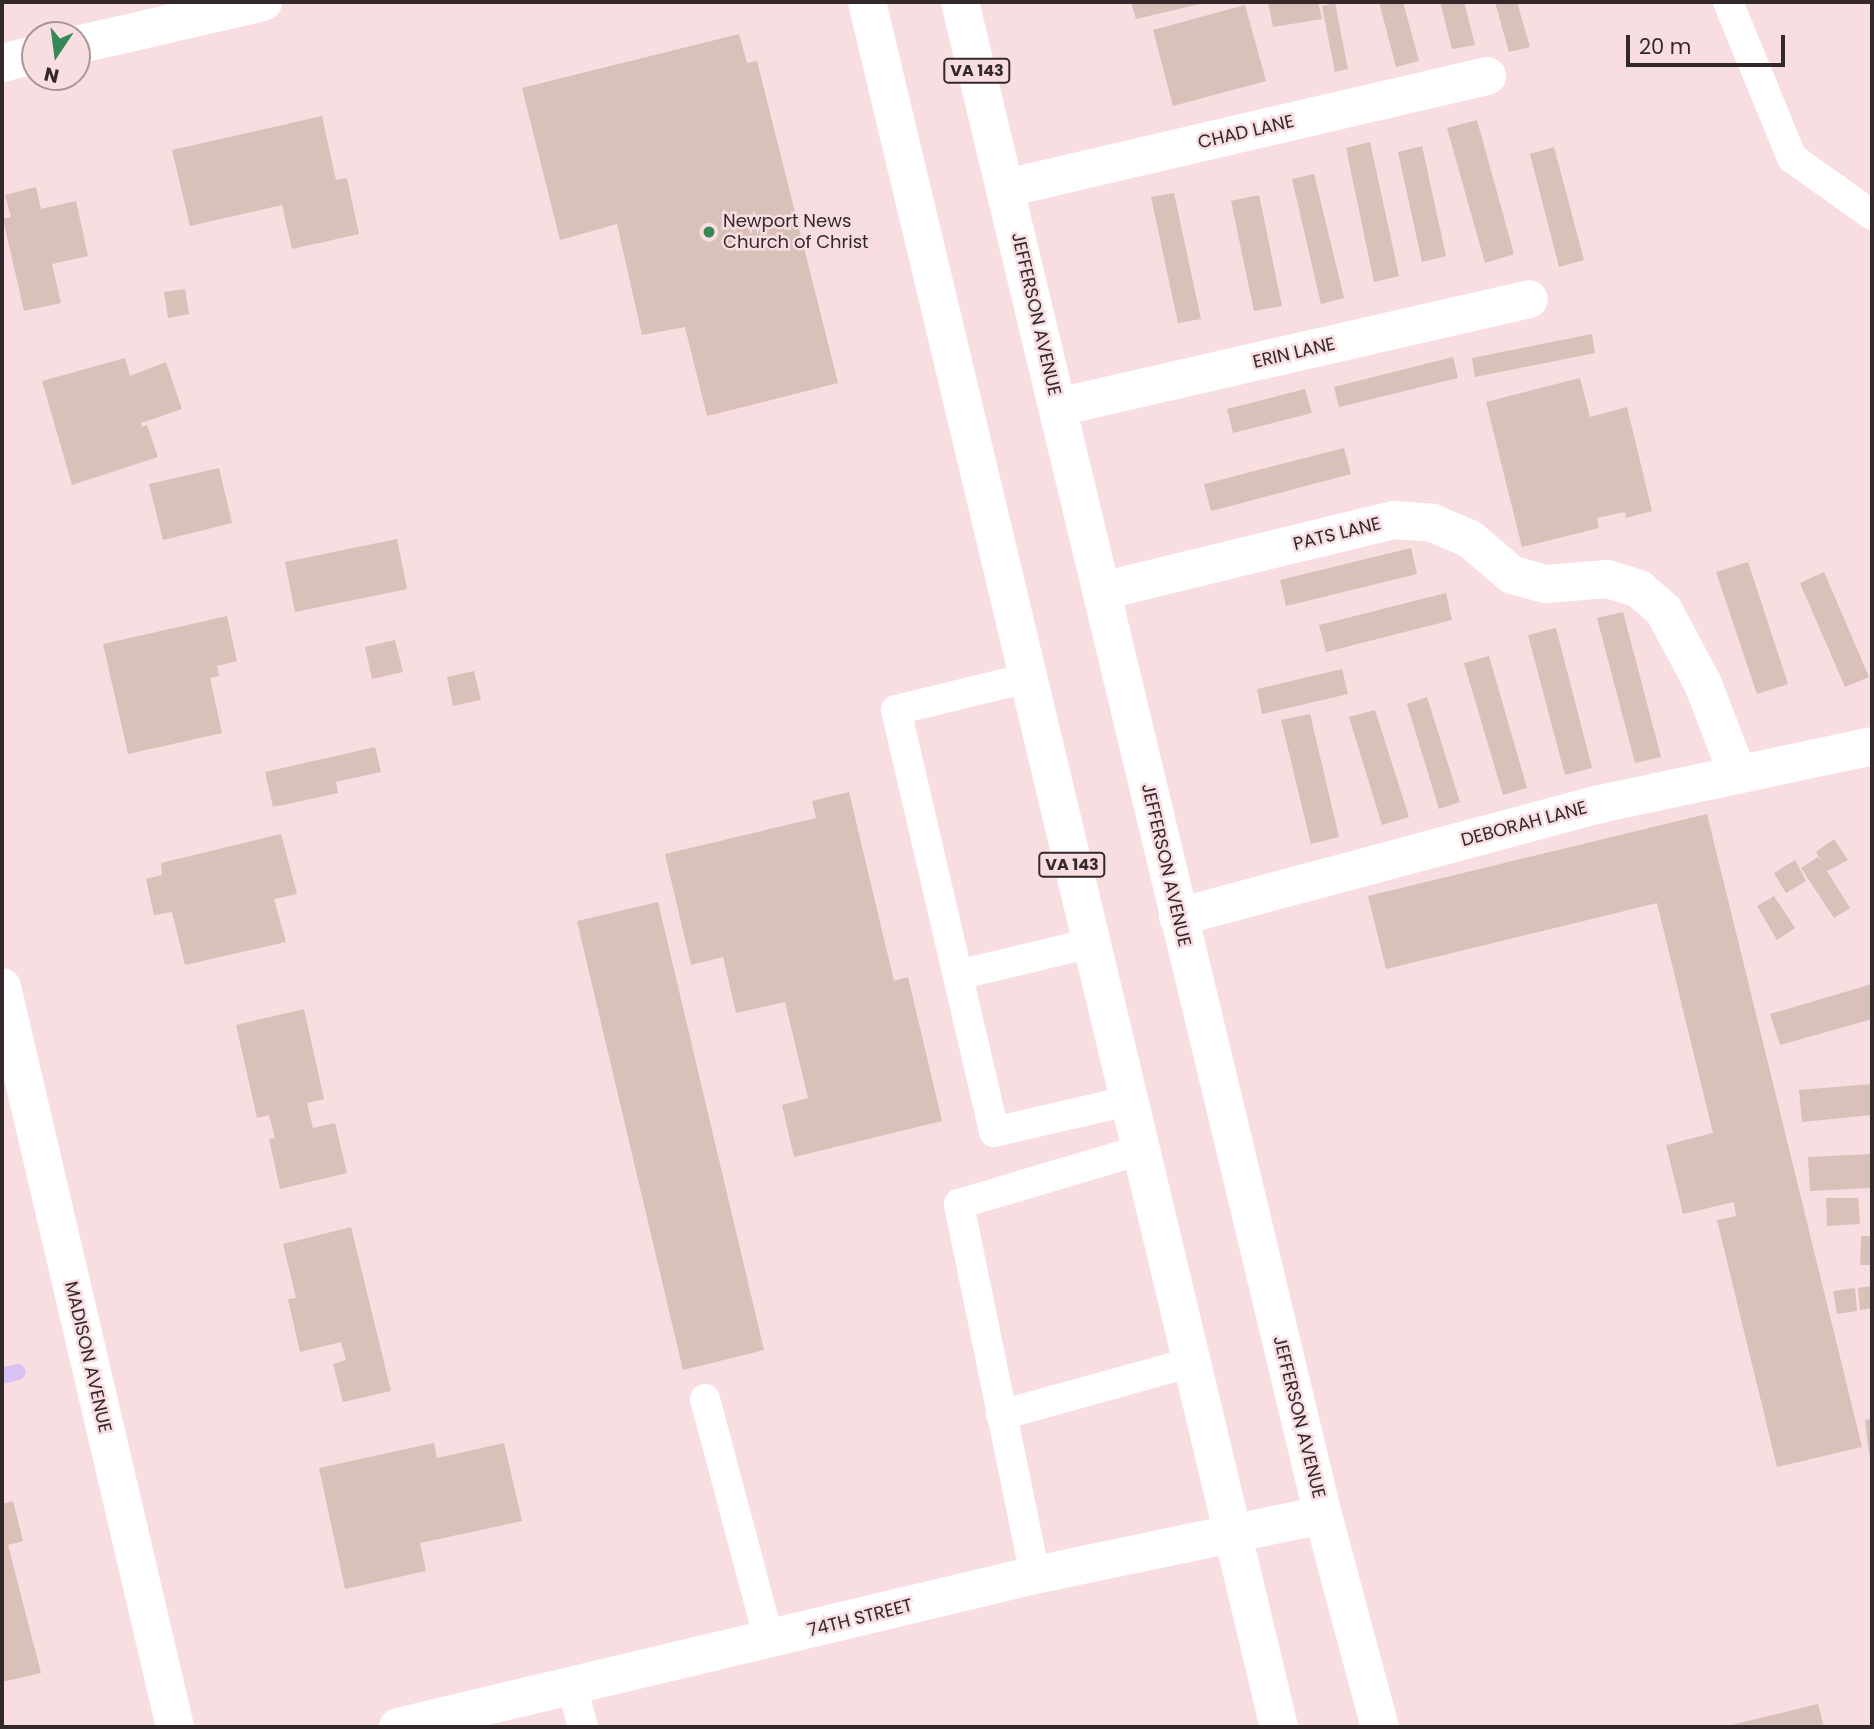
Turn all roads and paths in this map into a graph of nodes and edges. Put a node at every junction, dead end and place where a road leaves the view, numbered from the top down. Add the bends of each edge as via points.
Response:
1 (263, 2) edge
2 (867, 2) edge
3 (960, 2) edge
4 (1728, 2) edge
5 (91, 43) edge
6 (21, 58) edge
7 (2, 63) edge
8 (1487, 76) dead end
9 (1006, 188) junction
10 (1872, 215) edge
11 (1530, 299) dead end
12 (1058, 407) junction
13 (1102, 591) junction
14 (1028, 678) junction
15 (1872, 746) edge
16 (1738, 775) junction
17 (1178, 917) junction
18 (1091, 943) junction
19 (958, 975) junction
20 (2, 987) edge
21 (1128, 1101) junction
22 (1140, 1150) junction
23 (1192, 1362) junction
24 (705, 1399) dead end
25 (1001, 1415) junction
26 (1323, 1515) junction
27 (1235, 1534) junction
28 (1035, 1575) junction
29 (769, 1640) junction
30 (572, 1686) junction
31 (174, 1727) edge
32 (398, 1727) edge
33 (583, 1727) edge
34 (1279, 1727) edge
35 (1380, 1727) edge

1 - 5 street
2 - 14 street, VA 143
3 - 9 street, JEFFERSON AVENUE / VA 143
4 - 10 lane via 1792,158
6 - 7 street
8 - 9 street, CHAD LANE
9 - 12 street, JEFFERSON AVENUE / VA 143
11 - 12 street, ERIN LANE
12 - 13 street, JEFFERSON AVENUE / VA 143
13 - 16 street, PATS LANE via 1394,520 1433,523 1470,539 1512,575 1546,584 1607,579 1639,589 1664,611 1703,684
13 - 17 street, JEFFERSON AVENUE / VA 143
14 - 18 street, VA 143
14 - 19 lane via 896,710
15 - 16 street, DEBORAH LANE
16 - 17 street, DEBORAH LANE via 1600,804
17 - 26 street, JEFFERSON AVENUE / VA 143
18 - 19 lane
18 - 21 street, VA 143
19 - 21 lane via 994,1132
20 - 31 street, MADISON AVENUE
21 - 22 street, VA 143
22 - 23 street, VA 143
22 - 25 lane via 959,1204
23 - 25 lane
23 - 27 street, VA 143
24 - 29 lane
25 - 28 lane
26 - 27 street, 74TH STREET
26 - 35 street, JEFFERSON AVENUE / VA 143
27 - 28 street, 74TH STREET
27 - 34 street, VA 143
28 - 29 street, 74TH STREET
29 - 30 street, 74TH STREET
30 - 32 street, 74TH STREET
30 - 33 lane

